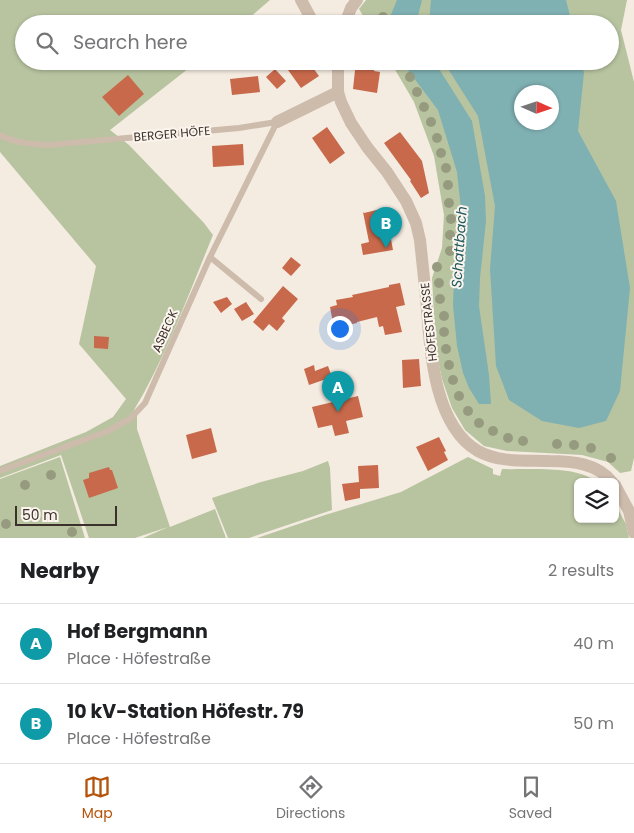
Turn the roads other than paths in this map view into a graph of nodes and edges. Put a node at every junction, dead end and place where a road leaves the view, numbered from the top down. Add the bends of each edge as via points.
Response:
1 (301, 0) edge
2 (357, 0) edge
3 (309, 15) edge
4 (348, 15) edge
5 (338, 70) edge
6 (338, 92) junction
7 (277, 122) junction
8 (0, 135) edge
9 (210, 257) junction
10 (260, 299) dead end
11 (0, 471) edge
12 (609, 478) edge
13 (619, 492) edge
14 (634, 533) edge

1 - 3 street
2 - 4 street
5 - 6 street, HÖFESTRASSE
6 - 7 street, BERGER HÖFE
6 - 12 street, HÖFESTRASSE via 352,123 399,189 416,223 432,364 445,409 455,428 471,446 491,456 566,461 597,469
7 - 8 lane, BERGER HÖFE via 48,145 20,142
7 - 9 lane, ASBECK
9 - 10 lane
9 - 11 lane, ASBECK via 139,410 108,431
13 - 14 street via 629,511

